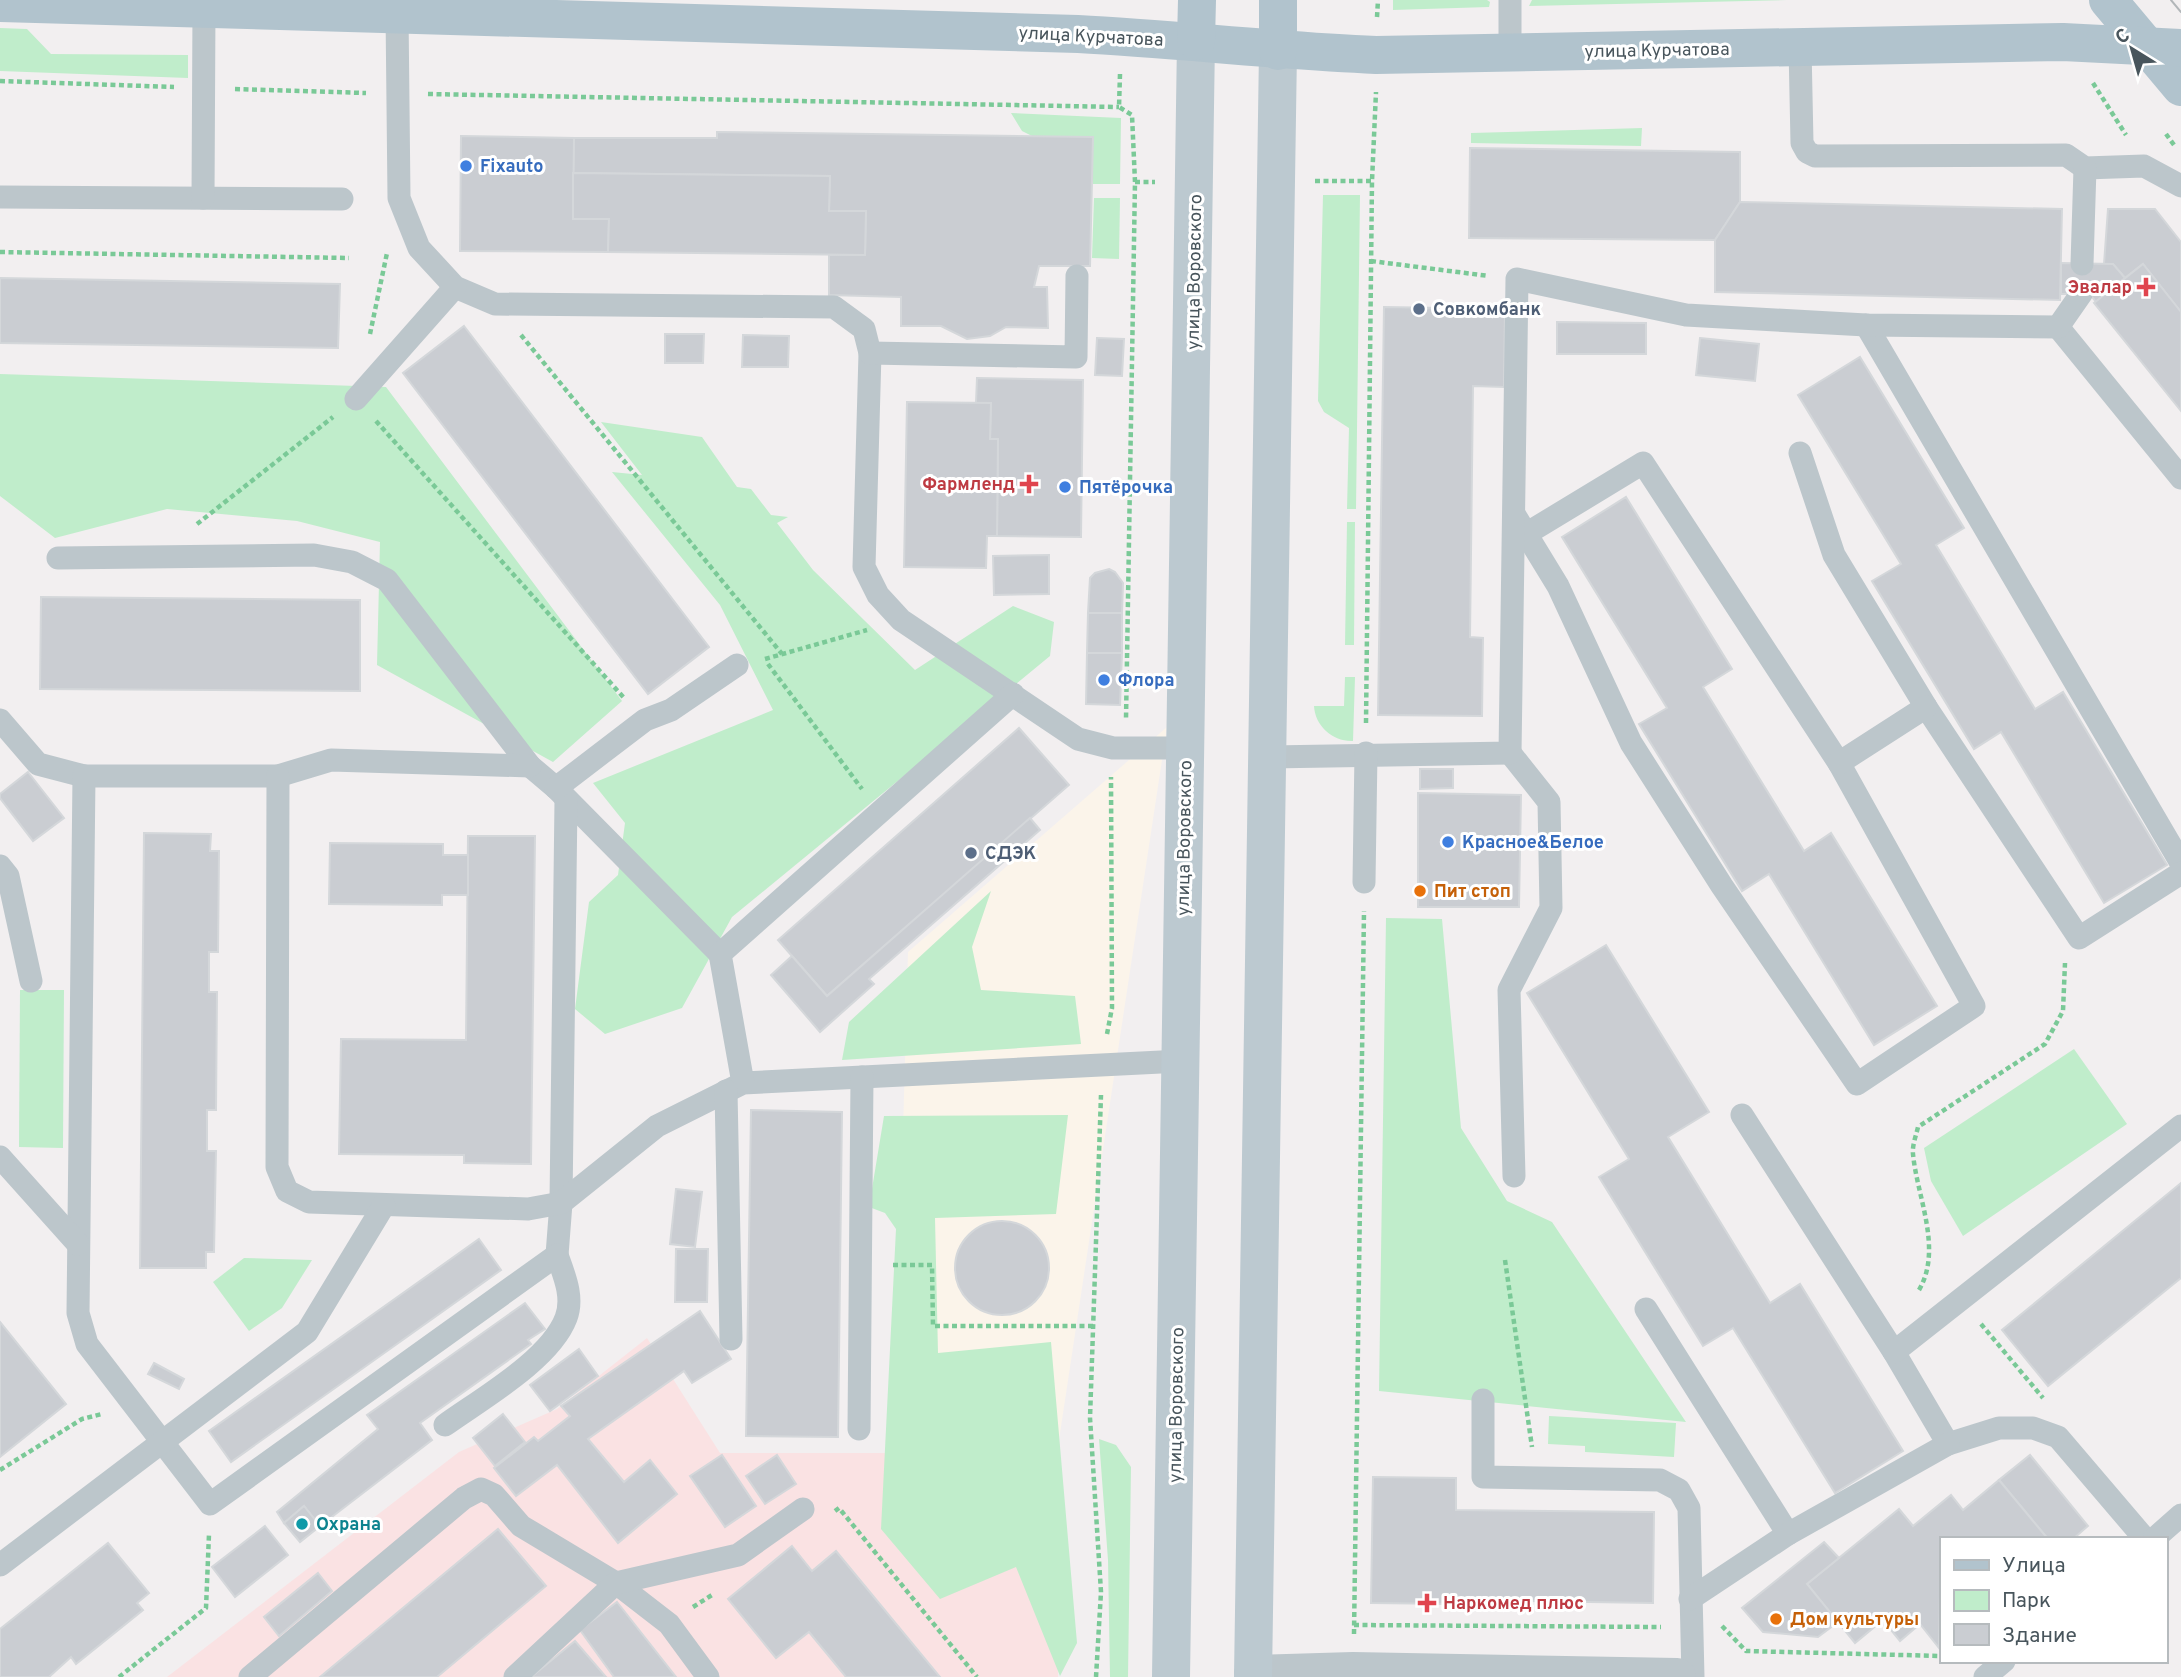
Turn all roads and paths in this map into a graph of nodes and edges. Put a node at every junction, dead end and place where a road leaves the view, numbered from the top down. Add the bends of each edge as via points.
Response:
1 (1197, 0) edge
2 (1278, 0) edge
3 (1378, 0) edge
4 (1510, 0) edge
5 (2108, 0) edge
6 (0, 3) edge
7 (204, 8) junction
8 (397, 12) junction
9 (1122, 36) junction
10 (1196, 41) junction
11 (1800, 47) junction
12 (2164, 47) edge
13 (1278, 51) junction
14 (1510, 53) junction
15 (1376, 55) junction
16 (0, 81) edge
17 (2181, 87) edge
18 (204, 88) junction
19 (398, 94) junction
20 (1119, 107) junction
21 (2085, 168) junction
22 (2181, 186) edge
23 (0, 197) edge
24 (203, 198) junction
25 (399, 198) junction
26 (342, 199) dead end
27 (0, 252) edge
28 (349, 258) dead end
29 (1371, 261) junction
30 (2082, 264) dead end
31 (1077, 276) dead end
32 (1517, 279) junction
33 (455, 287) junction
34 (2081, 295) dead end
35 (495, 303) junction
36 (1866, 325) junction
37 (2058, 327) junction
38 (870, 353) junction
39 (356, 399) junction
40 (1800, 453) dead end
41 (2181, 478) edge
42 (1514, 514) junction
43 (1526, 534) junction
44 (157, 555) junction
45 (58, 558) dead end
46 (901, 620) junction
47 (782, 654) junction
48 (765, 659) junction
49 (737, 665) joint
50 (1013, 694) junction
51 (1926, 707) junction
52 (0, 720) edge
53 (645, 720) junction
54 (1113, 748) junction
55 (1185, 748) junction
56 (1366, 753) junction
57 (1510, 753) junction
58 (1266, 757) junction
59 (1839, 763) junction
60 (530, 766) junction
61 (84, 776) junction
62 (278, 776) junction
63 (561, 794) junction
64 (879, 812) junction
65 (2181, 863) edge
66 (0, 866) edge
67 (2181, 873) edge
68 (1364, 882) joint
69 (2078, 938) junction
70 (720, 954) junction
71 (31, 981) dead end
72 (1181, 1061) junction
73 (1102, 1066) junction
74 (862, 1077) junction
75 (735, 1087) junction
76 (1742, 1115) dead end
77 (2181, 1126) edge
78 (0, 1157) edge
79 (1514, 1175) dead end
80 (561, 1203) junction
81 (384, 1205) junction
82 (78, 1244) junction
83 (558, 1255) junction
84 (1505, 1259) dead end
85 (860, 1265) junction
86 (1960, 1299) junction
87 (1646, 1309) dead end
88 (1093, 1326) junction
89 (731, 1339) dead end
90 (1894, 1352) junction
91 (1483, 1400) dead end
92 (137, 1405) junction
93 (445, 1425) dead end
94 (859, 1429) dead end
95 (2058, 1437) junction
96 (163, 1439) junction
97 (1948, 1444) junction
98 (0, 1470) edge
99 (1537, 1479) junction
100 (210, 1504) junction
101 (803, 1509) dead end
102 (2181, 1515) edge
103 (828, 1516) dead end
104 (1788, 1534) junction
105 (2142, 1537) edge
106 (2156, 1537) edge
107 (3, 1556) edge
108 (616, 1583) junction
109 (714, 1593) dead end
110 (1690, 1599) junction
111 (669, 1624) junction
112 (2002, 1663) edge
113 (1353, 1671) junction
114 (1253, 1675) edge
115 (119, 1677) edge
116 (250, 1677) edge
117 (515, 1677) edge
118 (708, 1677) edge
119 (977, 1677) edge
120 (1096, 1677) edge
121 (1171, 1677) edge
122 (1677, 1677) edge
123 (1693, 1677) edge
124 (1985, 1677) edge

1 - 10 main road, улица Воровского
2 - 13 main road
3 - 15 path
4 - 14 lane
5 - 12 main road
6 - 7 main road, улица Курчатова
7 - 8 main road, улица Курчатова
7 - 18 lane
8 - 9 main road, улица Курчатова
8 - 19 lane
9 - 10 main road, улица Курчатова
9 - 20 path
10 - 13 main road, улица Курчатова
10 - 55 main road, улица Воровского
11 - 12 main road, улица Курчатова via 2063,42
11 - 14 main road, улица Курчатова
11 - 21 lane via 1802,143 1815,156 2066,155
12 - 17 main road
13 - 15 main road, улица Курчатова
13 - 58 main road
14 - 15 main road, улица Курчатова
15 - 29 path
16 - 18 path
18 - 19 path
18 - 24 lane
19 - 20 path
19 - 25 lane
20 - 54 path via 1132,115 1135,182 1126,724
21 - 22 lane via 2144,166
21 - 30 lane
23 - 24 lane
24 - 26 lane
25 - 33 lane via 419,248
25 - 39 path
27 - 28 path
29 - 32 path
29 - 56 path
31 - 38 lane via 1076,357
32 - 36 lane via 1686,315
32 - 42 lane
33 - 35 lane
33 - 39 lane
34 - 37 lane
35 - 38 lane via 834,307 864,329
35 - 47 path
36 - 37 lane
36 - 65 lane
37 - 41 lane
38 - 46 lane via 864,567 878,595
39 - 44 path
39 - 53 path
40 - 51 lane via 1834,555
42 - 43 lane
42 - 57 lane
43 - 59 lane via 1643,463
43 - 59 lane via 1558,586 1631,743 1857,1084 1974,1006
44 - 45 lane
44 - 60 lane via 314,555 352,562 387,580
46 - 47 path
46 - 50 lane
47 - 48 path
48 - 49 path
48 - 64 path
49 - 53 lane via 671,709
50 - 54 lane via 1078,739
50 - 64 lane
51 - 59 lane
51 - 69 lane
52 - 61 lane via 38,764
53 - 63 lane
54 - 55 lane
54 - 73 path via 1109,810 1112,1008
55 - 72 main road, улица Воровского
56 - 57 lane
56 - 58 lane
56 - 68 lane
57 - 79 lane via 1549,802 1551,908 1509,990
58 - 114 main road
60 - 62 lane via 331,760
60 - 63 lane
61 - 62 lane
61 - 82 lane
62 - 81 lane via 276,1167 287,1191 309,1202
63 - 70 lane
63 - 80 lane
64 - 70 lane
66 - 71 lane via 8,876
67 - 69 lane
68 - 113 path
69 - 90 path via 2062,968 2063,1012 2045,1044 1918,1127 1913,1152 1928,1233 1925,1279 1908,1309
70 - 75 lane
72 - 73 lane
72 - 121 main road, улица Воровского
73 - 74 lane
73 - 88 path
74 - 75 lane
74 - 85 lane
75 - 80 lane via 657,1126
75 - 89 lane
76 - 90 lane
77 - 86 lane
78 - 82 lane
80 - 81 lane via 528,1209
80 - 83 lane
81 - 96 lane via 307,1332
82 - 92 lane via 78,1313 87,1344
83 - 93 lane via 569,1287 567,1317 552,1341 526,1366
83 - 100 lane
84 - 99 path
85 - 88 path via 932,1265 933,1326
85 - 94 lane
86 - 90 lane
86 - 95 path via 2057,1415
87 - 104 lane
88 - 120 path via 1090,1418 1101,1592
90 - 97 lane
91 - 99 lane via 1483,1477
92 - 96 lane
92 - 98 path via 82,1419
95 - 97 lane via 2033,1428 1999,1428
95 - 105 lane
96 - 100 lane
96 - 107 lane
97 - 104 lane
99 - 110 lane via 1660,1480 1679,1490 1689,1508
100 - 115 path via 206,1608
101 - 108 lane via 738,1555
102 - 106 lane
103 - 119 path via 839,1508
104 - 110 lane
108 - 111 lane
108 - 116 lane via 521,1526 494,1495 481,1489 464,1498
108 - 117 lane
109 - 111 path
110 - 123 lane
111 - 118 lane
112 - 124 lane
113 - 114 street
113 - 122 street

